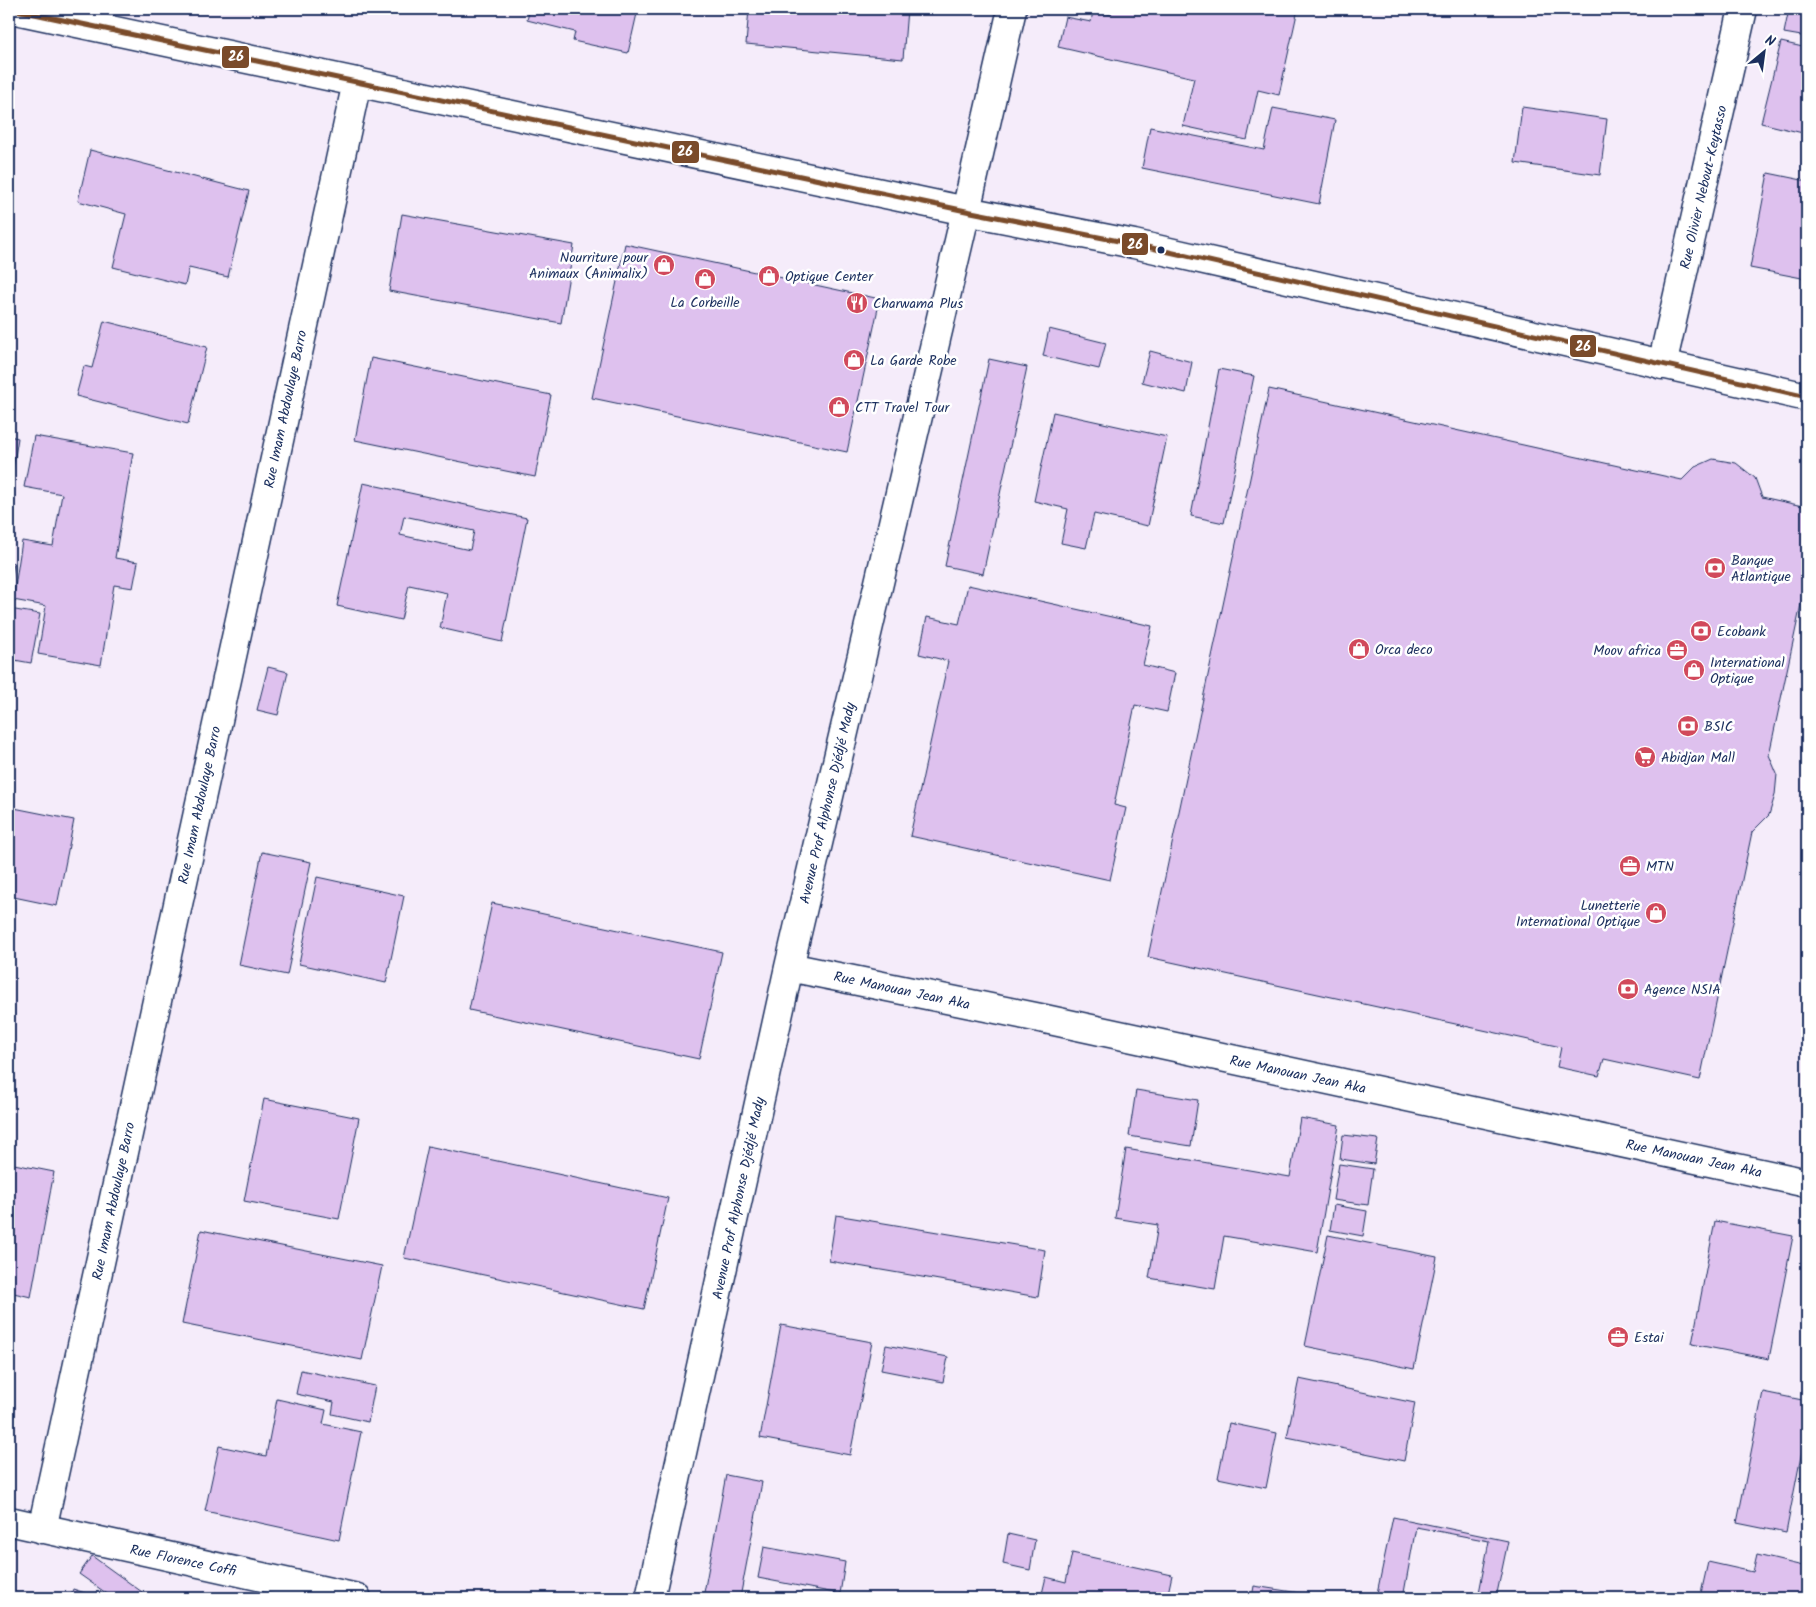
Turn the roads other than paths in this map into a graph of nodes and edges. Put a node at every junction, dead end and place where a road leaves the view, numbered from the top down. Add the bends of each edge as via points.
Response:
1 (11, 9) edge
2 (1012, 9) edge
3 (1743, 9) edge
4 (357, 82) junction
5 (966, 211) junction
6 (1662, 365) junction
7 (1807, 397) edge
8 (789, 967) junction
9 (1807, 1183) edge
10 (9, 1521) edge
11 (42, 1529) junction
12 (356, 1598) edge
13 (650, 1598) edge

1 - 4 street
2 - 5 street, Avenue Prof Alphonse Djédjé Mady
3 - 6 street, Rue Olivier Nebout-Keytasso
4 - 5 street
4 - 11 street, Rue Imam Abdoulaye Barro
5 - 6 street via 1134,244
5 - 8 street, Avenue Prof Alphonse Djédjé Mady
6 - 7 street
8 - 9 street, Rue Manouan Jean Aka
8 - 13 street, Avenue Prof Alphonse Djédjé Mady
10 - 11 street, Rue Florence Coffi
11 - 12 street, Rue Florence Coffi

